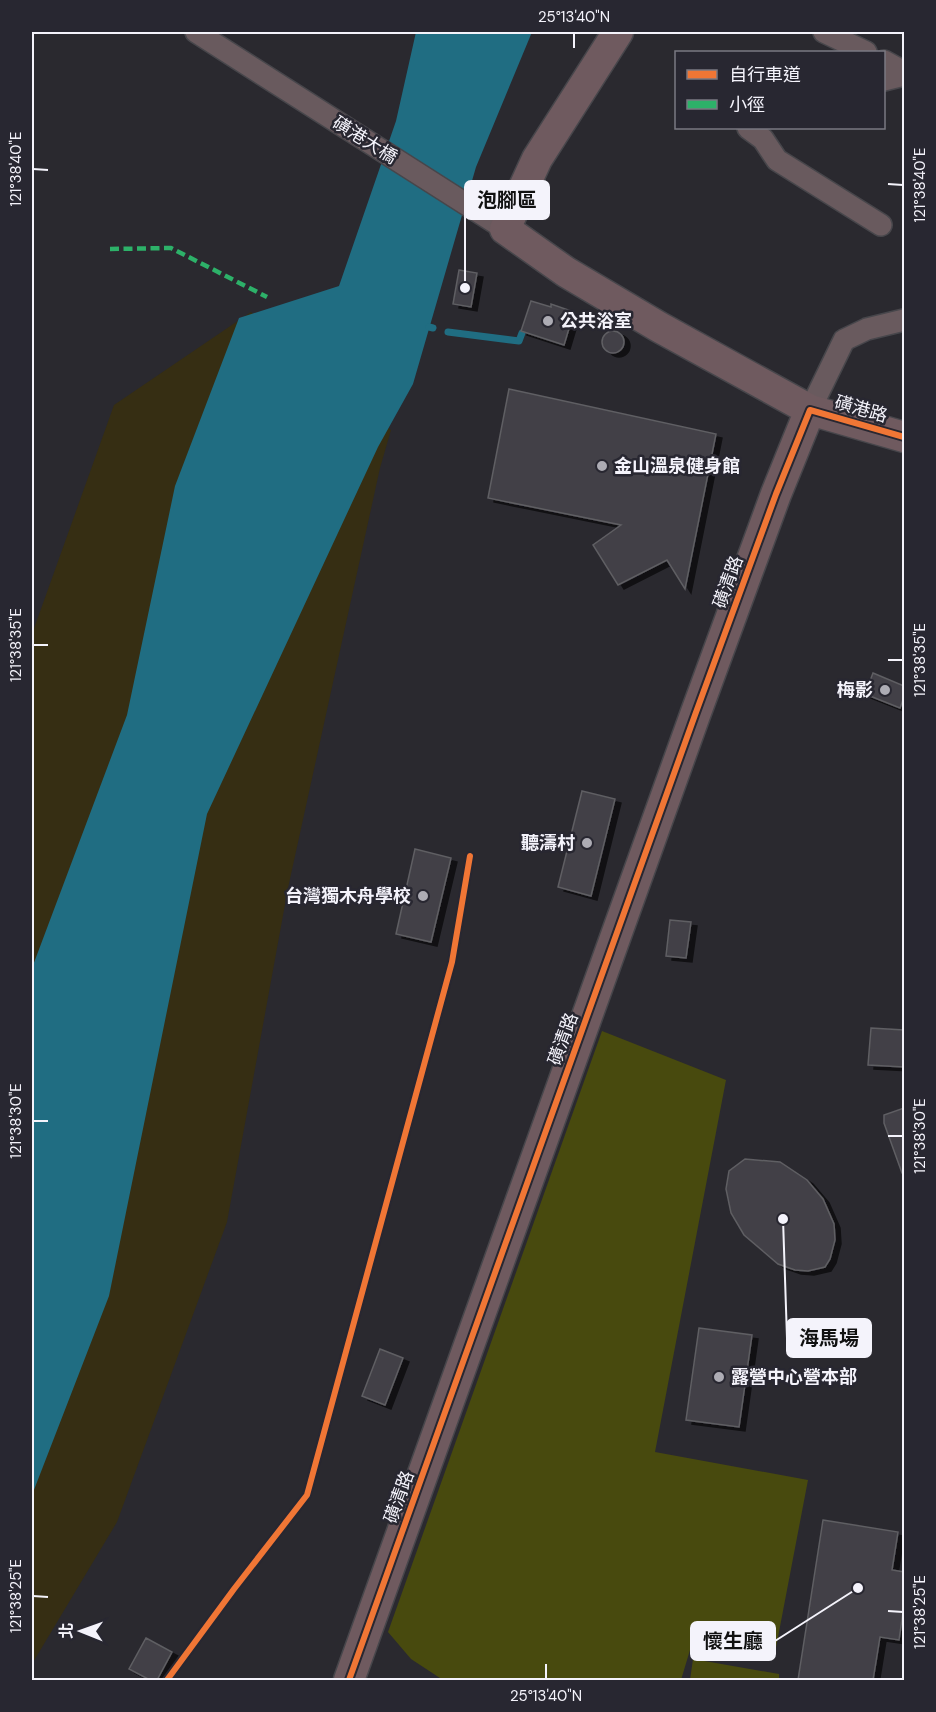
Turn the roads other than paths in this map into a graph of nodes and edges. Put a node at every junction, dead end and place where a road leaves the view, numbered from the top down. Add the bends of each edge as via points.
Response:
1 (196, 32) edge
2 (618, 32) edge
3 (824, 32) edge
4 (864, 51) edge
5 (885, 62) edge
6 (904, 74) edge
7 (885, 80) edge
8 (750, 129) edge
9 (881, 225) dead end
10 (505, 229) junction
11 (904, 320) edge
12 (810, 410) junction
13 (904, 437) edge
14 (349, 1680) edge

1 - 10 street, 磺港大橋
2 - 10 street via 537,159
3 - 4 street
5 - 6 street
6 - 7 street
8 - 9 street via 763,138 777,160
10 - 12 street, 磺港路 via 566,272
11 - 12 street via 867,329 844,340
12 - 13 street, 磺港路
12 - 14 street, 磺清路 via 695,716

